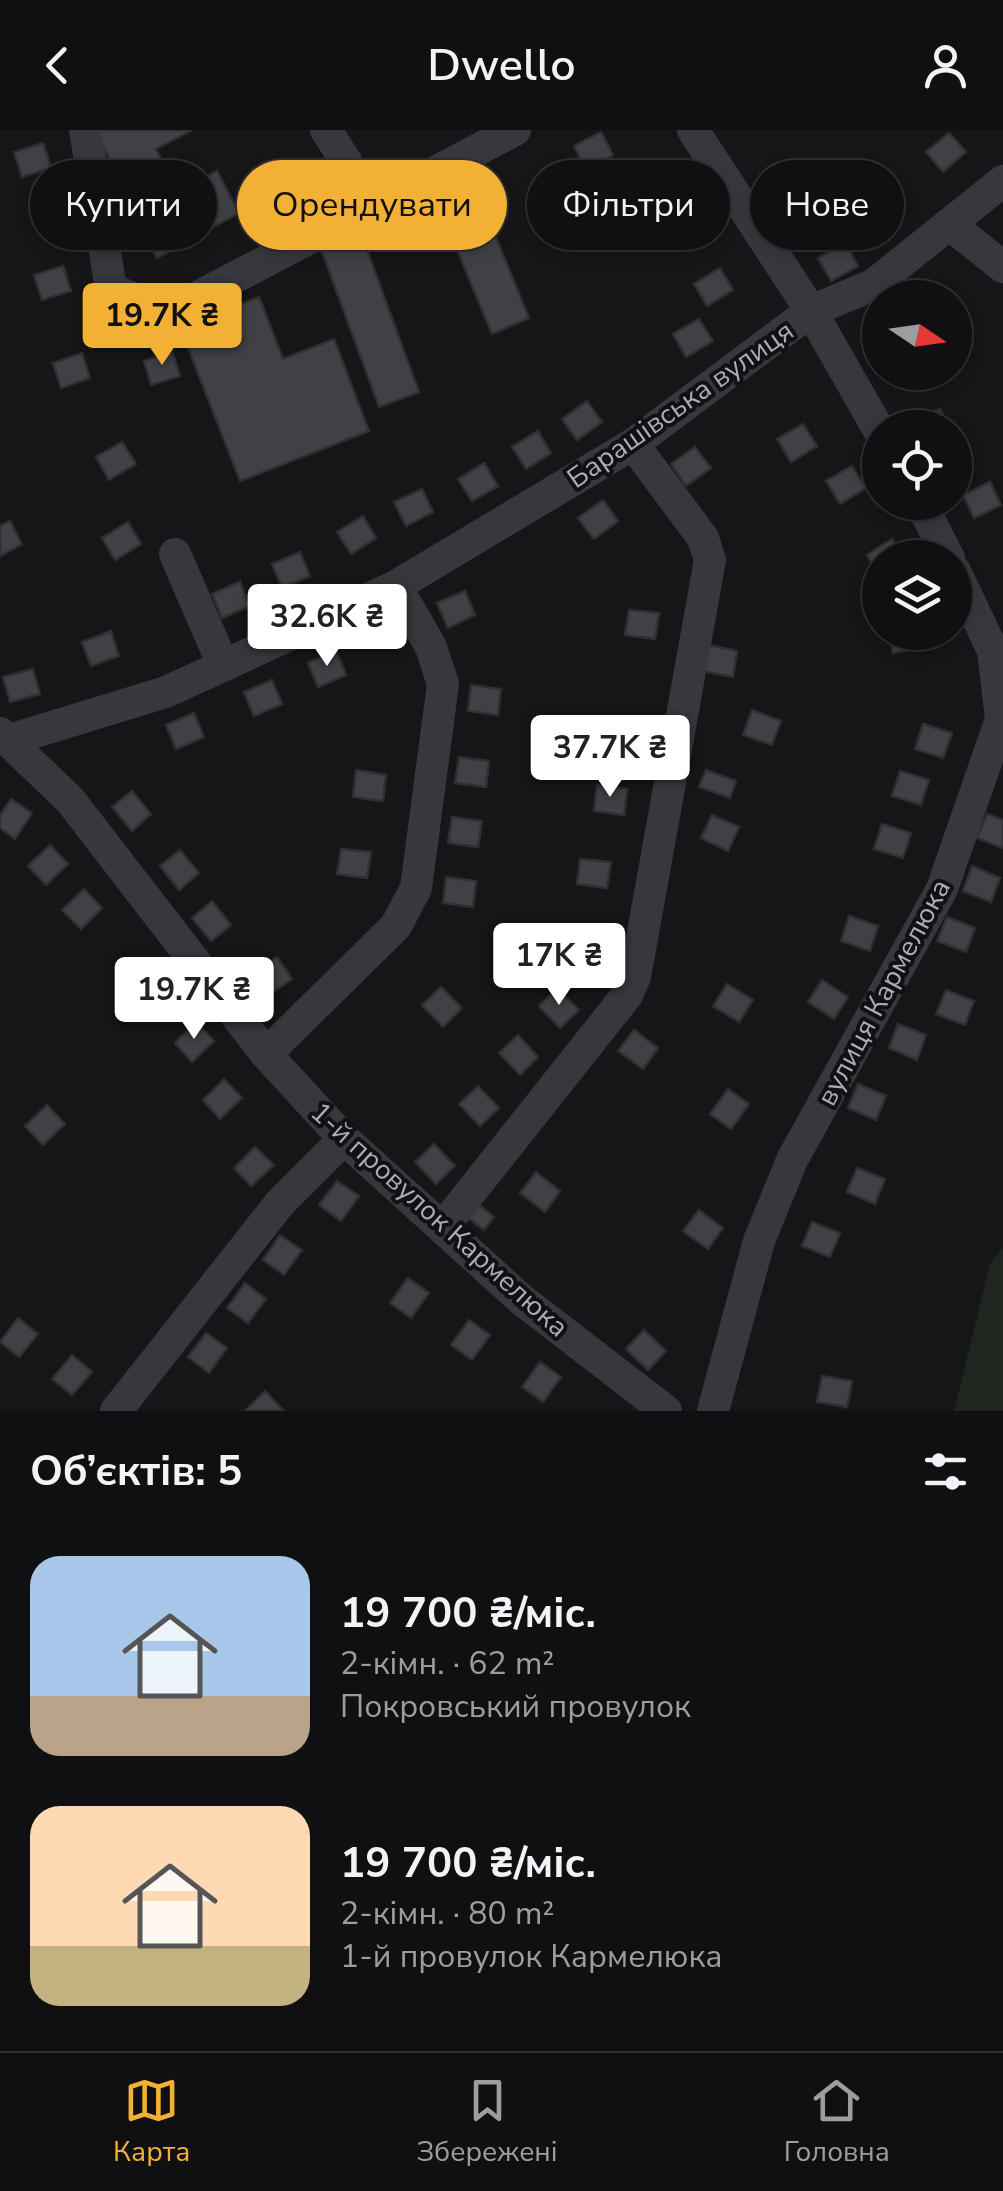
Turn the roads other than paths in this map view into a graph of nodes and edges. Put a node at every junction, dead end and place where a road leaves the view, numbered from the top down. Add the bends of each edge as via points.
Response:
1 (85, 130) edge
2 (326, 130) edge
3 (515, 130) edge
4 (693, 130) edge
5 (345, 160) edge
6 (1003, 181) edge
7 (949, 224) junction
8 (1003, 267) edge
9 (811, 312) junction
10 (867, 410) edge
11 (632, 444) junction
12 (175, 554) dead end
13 (396, 586) junction
14 (972, 607) edge
15 (224, 665) junction
16 (4, 737) edge
17 (266, 1054) junction
18 (344, 1139) junction
19 (443, 1227) junction
20 (116, 1411) edge
21 (666, 1411) edge
22 (714, 1411) edge

1 - 3 street via 111,289 157,308 190,301
2 - 5 street
4 - 9 street
6 - 7 street, Барашівська вулиця
7 - 8 street
7 - 9 street, Барашівська вулиця via 873,285
9 - 10 street
9 - 11 street, Барашівська вулиця
11 - 13 street, Барашівська вулиця
11 - 19 street via 703,538 710,560 635,978
12 - 15 street
13 - 15 street, Барашівська вулиця
13 - 17 street via 443,684 416,888 396,926
14 - 22 street, вулиця Кармелюка via 992,651 1001,719 942,889 792,1160 759,1242
15 - 16 street, Барашівська вулиця via 166,692
16 - 17 street, 1-й провулок Кармелюка via 70,800
17 - 18 street, 1-й провулок Кармелюка
18 - 19 street, 1-й провулок Кармелюка
18 - 20 street via 280,1204
19 - 21 street, 1-й провулок Кармелюка via 522,1300

